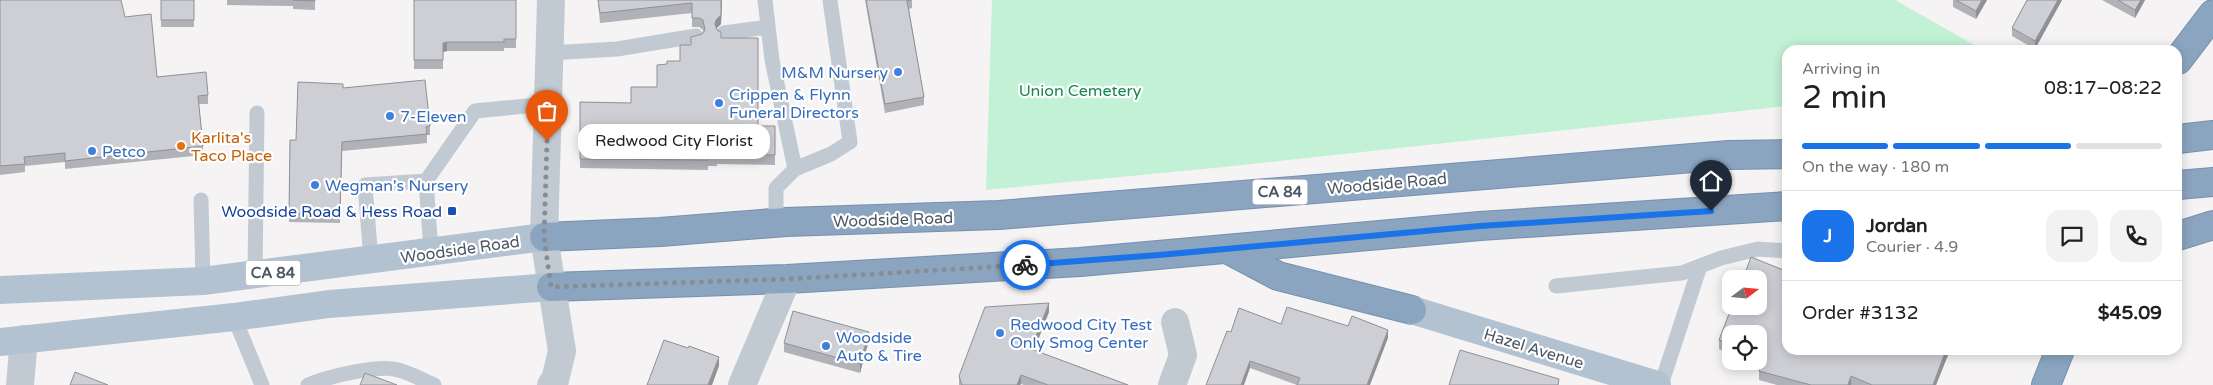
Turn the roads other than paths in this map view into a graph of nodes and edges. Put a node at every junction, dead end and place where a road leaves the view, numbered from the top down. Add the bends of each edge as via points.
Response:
1 (551, 0) edge
2 (765, 0) edge
3 (830, 0) edge
4 (2213, 14) edge
5 (768, 27) junction
6 (724, 33) dead end
7 (696, 36) edge
8 (549, 53) junction
9 (2182, 55) edge
10 (548, 104) junction
11 (257, 114) dead end
12 (2213, 135) edge
13 (2182, 139) edge
14 (1782, 147) edge
15 (1782, 154) edge
16 (1729, 155) junction
17 (795, 169) junction
18 (426, 182) junction
19 (2213, 182) edge
20 (2182, 185) edge
21 (201, 200) dead end
22 (1782, 206) edge
23 (776, 223) junction
24 (2213, 225) edge
25 (2182, 235) edge
26 (544, 237) junction
27 (1227, 249) junction
28 (1782, 251) edge
29 (432, 252) junction
30 (371, 260) junction
31 (1700, 266) junction
32 (255, 275) junction
33 (787, 279) junction
34 (203, 281) junction
35 (1556, 286) dead end
36 (551, 287) junction
37 (0, 290) edge
38 (1412, 310) joint
39 (234, 318) junction
40 (1175, 322) dead end
41 (12, 340) edge
42 (1608, 378) edge
43 (20, 385) edge
44 (262, 385) edge
45 (308, 385) edge
46 (434, 385) edge
47 (551, 385) edge
48 (742, 385) edge
49 (1172, 385) edge
50 (1657, 385) edge
51 (1661, 385) edge

1 - 8 street
2 - 5 lane
3 - 17 lane via 850,142
4 - 9 highway
5 - 6 lane
5 - 17 lane
7 - 8 lane via 617,49
8 - 10 street
10 - 18 lane via 475,111
10 - 26 street
11 - 32 lane
12 - 13 highway
14 - 16 highway
15 - 16 highway, Woodside Road / CA 84
16 - 23 highway, Woodside Road / CA 84 via 999,216
17 - 23 lane via 776,188
18 - 29 lane
18 - 30 lane via 365,185
19 - 20 highway
21 - 34 lane
22 - 27 highway, CA 84 via 1480,226
23 - 26 highway, Woodside Road / CA 84
24 - 25 highway
26 - 29 main road, Woodside Road / CA 84
26 - 36 street
27 - 33 highway, CA 84 via 1080,262
27 - 38 highway via 1278,276
28 - 31 lane via 1758,249
29 - 30 main road, Woodside Road / CA 84
30 - 32 main road, Woodside Road / CA 84
31 - 35 lane via 1682,273
31 - 51 lane
32 - 34 main road, Woodside Road / CA 84
33 - 36 highway, CA 84
33 - 48 street
34 - 37 main road, Woodside Road / CA 84
36 - 39 main road, CA 84 via 329,304
36 - 47 street via 562,351
38 - 42 main road, Hazel Avenue
39 - 41 main road, CA 84
39 - 44 lane
40 - 49 street via 1183,355
41 - 43 street
42 - 50 main road, Hazel Avenue
45 - 46 lane via 358,370 396,369

